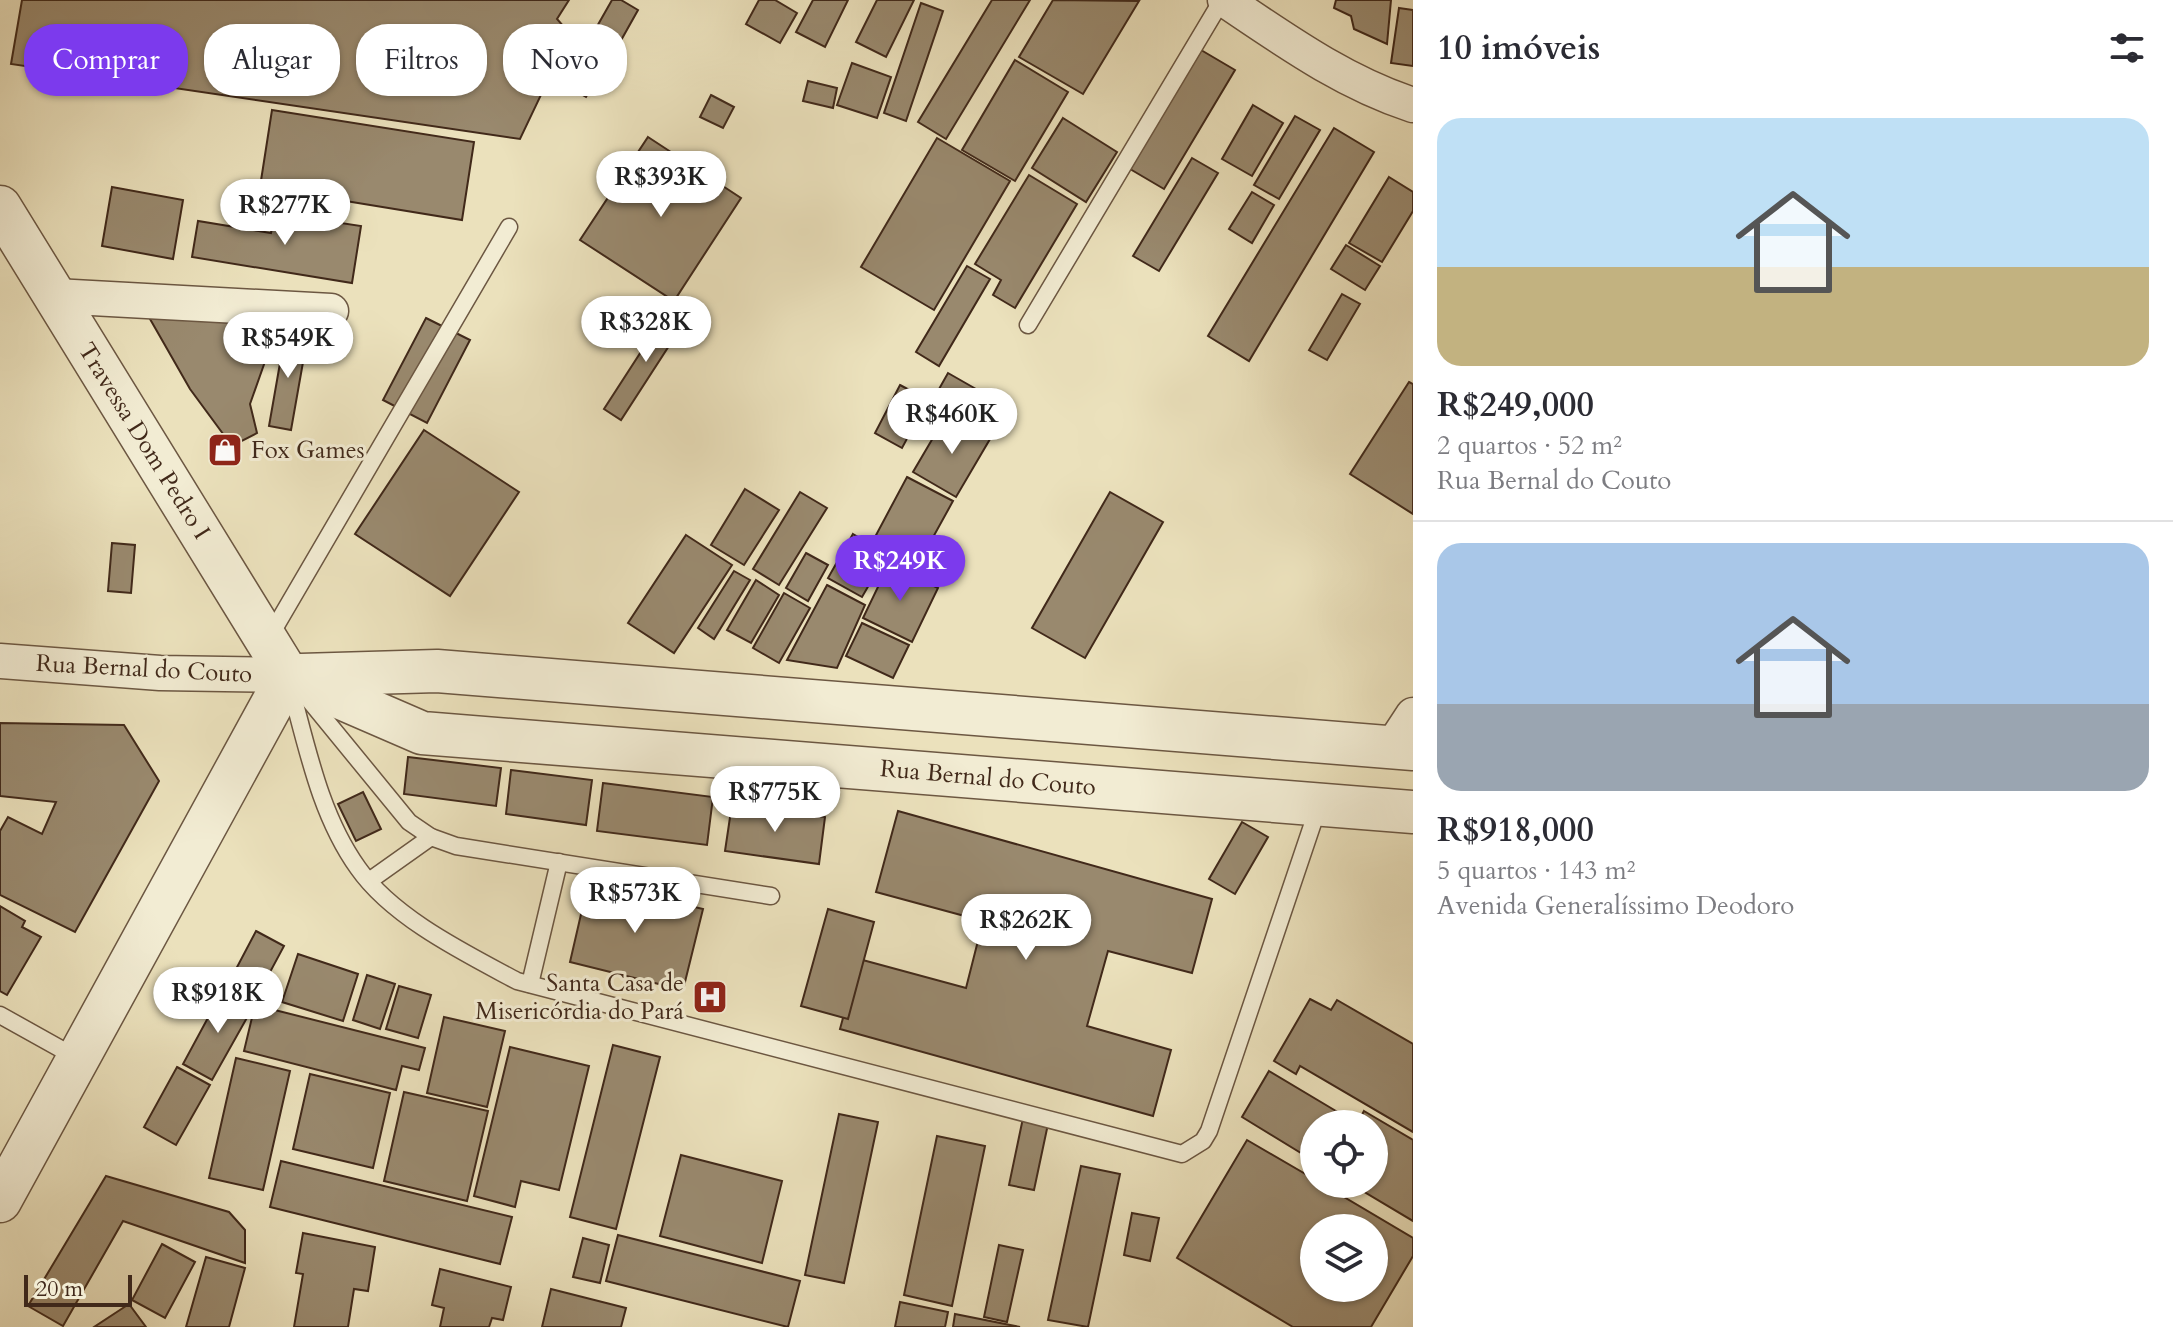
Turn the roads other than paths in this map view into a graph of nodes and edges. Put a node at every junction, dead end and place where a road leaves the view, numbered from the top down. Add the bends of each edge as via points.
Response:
1 (1224, 0) edge
2 (1413, 105) edge
3 (0, 207) edge
4 (509, 227) dead end
5 (55, 296) junction
6 (331, 311) dead end
7 (1028, 325) dead end
8 (277, 658) junction
9 (0, 661) edge
10 (1406, 737) edge
11 (1319, 804) junction
12 (1413, 812) edge
13 (431, 837) junction
14 (559, 862) junction
15 (369, 881) junction
16 (771, 896) dead end
17 (530, 984) junction
18 (0, 1015) edge
19 (78, 1059) junction
20 (0, 1201) edge

1 - 2 street via 1307,56 1374,92
1 - 7 lane
3 - 5 street, Travessa Dom Pedro I
4 - 8 lane
5 - 6 street
5 - 8 street, Travessa Dom Pedro I
8 - 9 street, Rua Bernal do Couto via 160,673
8 - 10 street, Rua Bernal do Couto
8 - 11 street, Rua Bernal do Couto via 422,733
8 - 13 lane via 409,822
8 - 15 lane via 317,788
8 - 19 street
11 - 12 street, Rua Bernal do Couto
11 - 17 lane via 1209,1131 1182,1154
13 - 14 lane via 456,846
13 - 15 lane
14 - 16 lane
14 - 17 lane
15 - 17 lane via 444,942
18 - 19 lane
19 - 20 street

